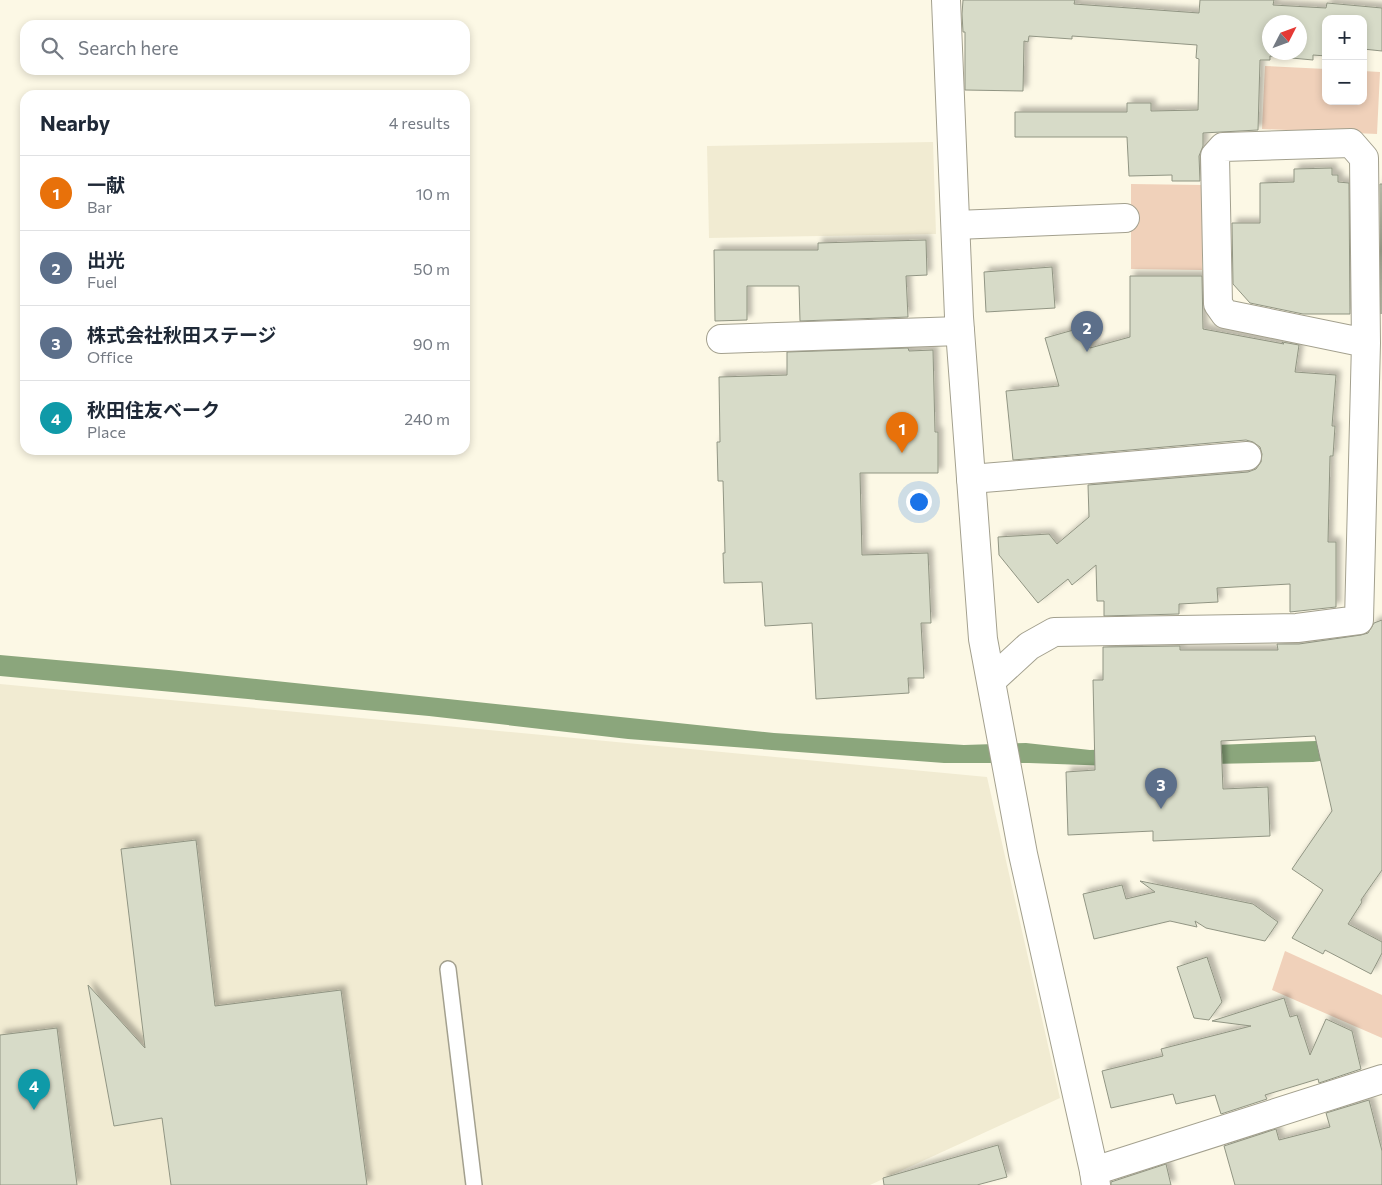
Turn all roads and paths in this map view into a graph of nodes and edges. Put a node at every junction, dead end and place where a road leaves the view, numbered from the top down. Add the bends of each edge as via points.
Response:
1 (946, 0) edge
2 (1125, 218) dead end
3 (956, 225) junction
4 (960, 331) junction
5 (721, 339) dead end
6 (1366, 342) junction
7 (1247, 456) dead end
8 (971, 479) junction
9 (1370, 615) edge
10 (992, 680) junction
11 (448, 969) dead end
12 (1382, 1079) edge
13 (1095, 1178) edge
14 (474, 1185) edge

1 - 3 street
2 - 3 street
3 - 4 street
4 - 5 street
4 - 8 street
6 - 6 street via 1364,158 1351,144 1223,147 1215,156 1218,304 1225,314
6 - 9 street
7 - 8 street
8 - 10 street via 983,639
9 - 10 street via 1297,628 1054,632 1029,646
10 - 13 street via 1025,864
11 - 14 lane
12 - 13 street

